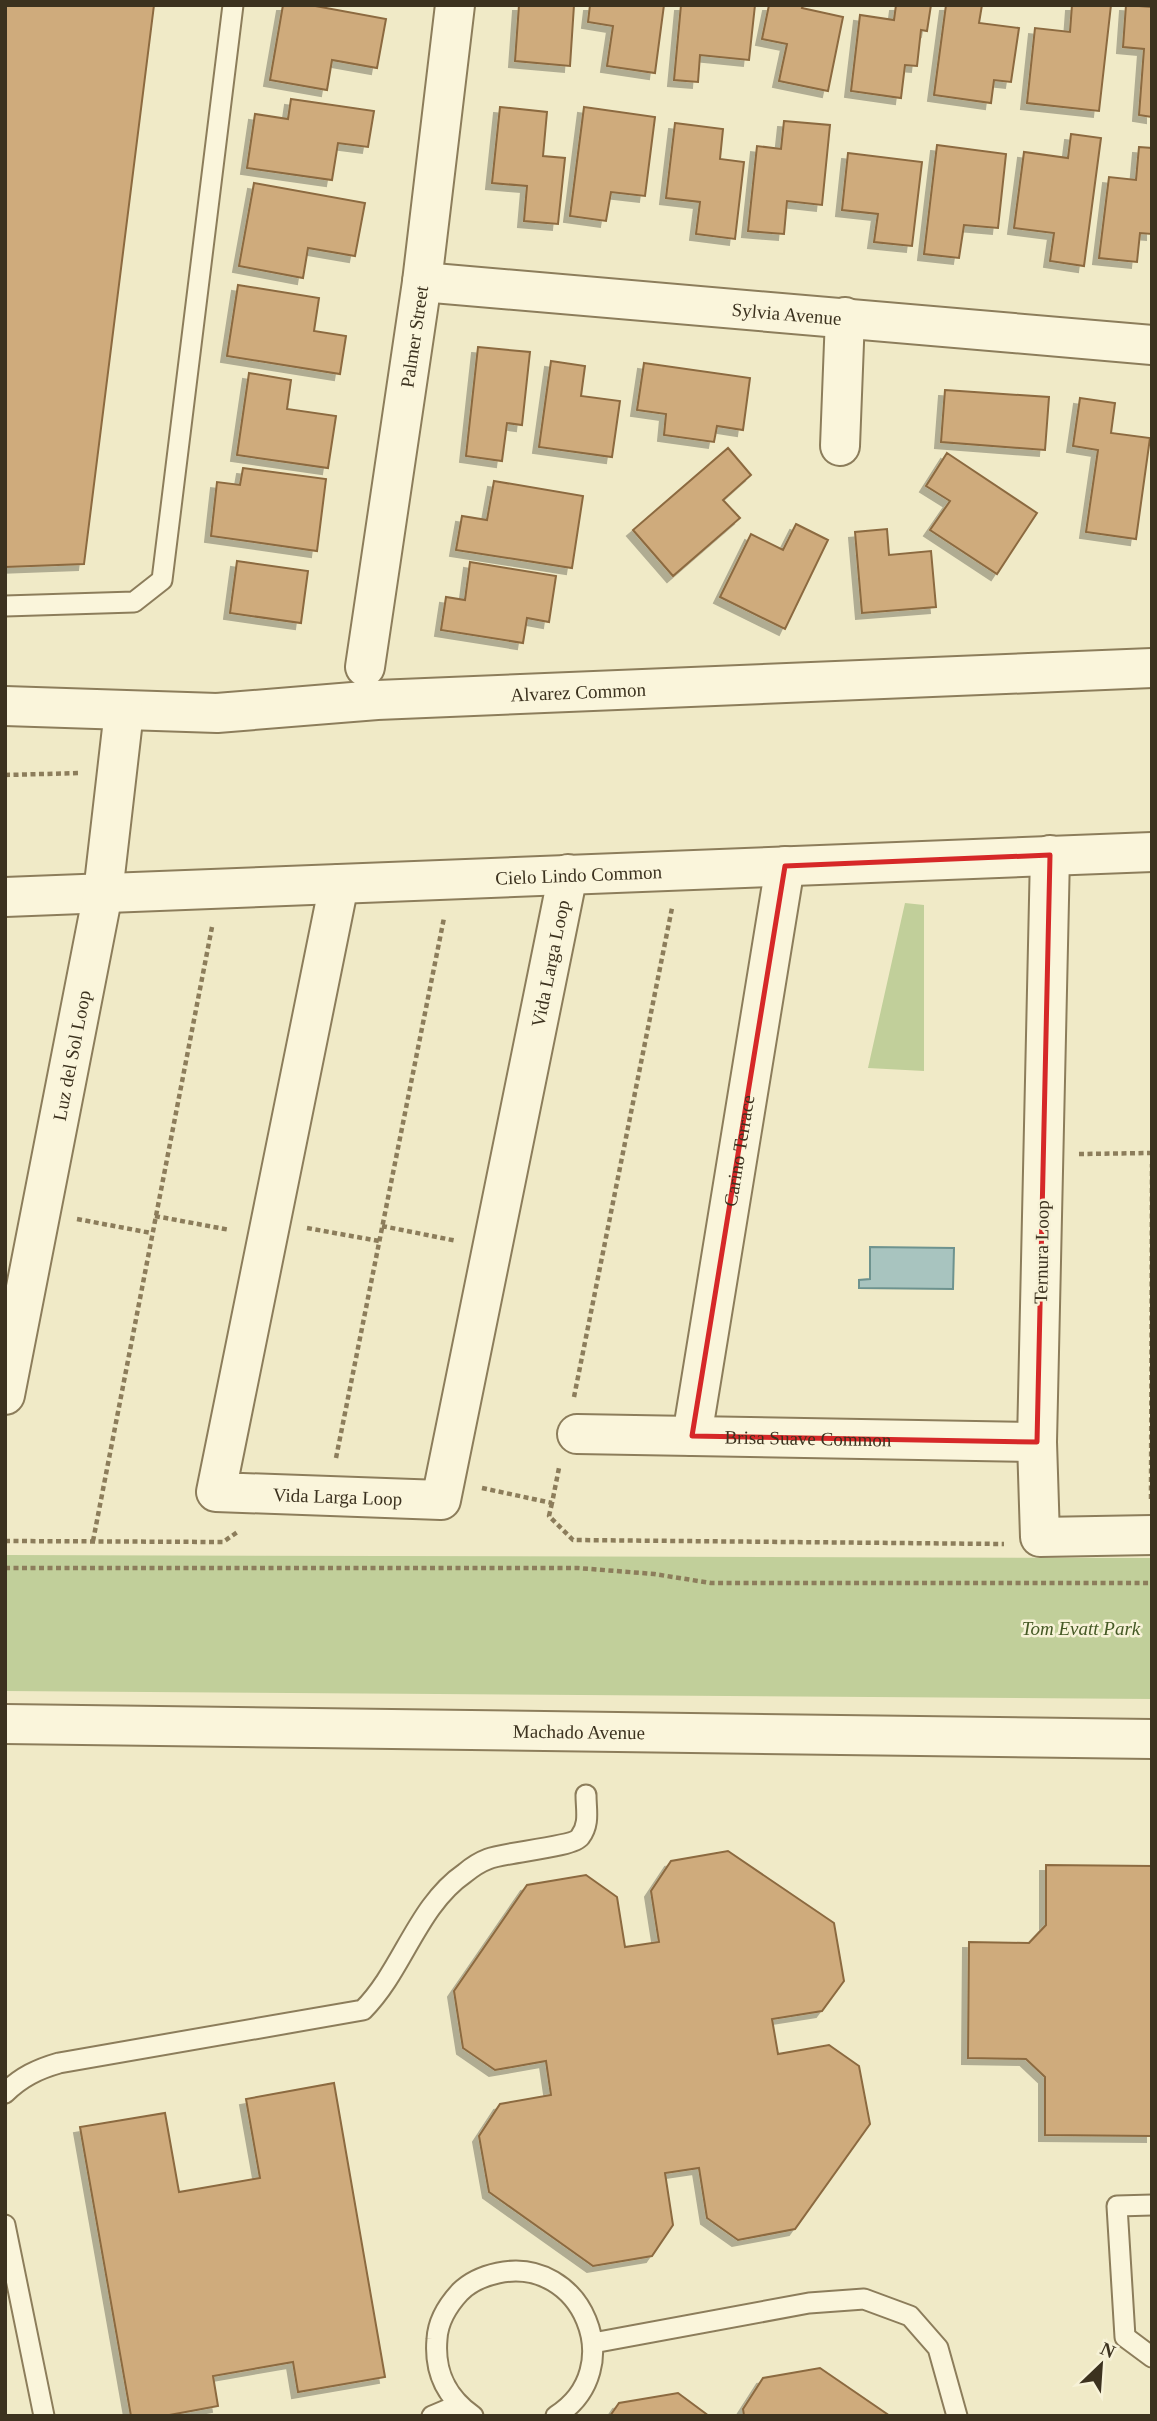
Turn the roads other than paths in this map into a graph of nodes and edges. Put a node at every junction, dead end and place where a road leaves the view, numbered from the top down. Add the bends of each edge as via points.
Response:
1 (233, 5) edge
2 (455, 5) edge
3 (422, 282) junction
4 (845, 317) junction
5 (1152, 345) edge
6 (840, 446) dead end
7 (5, 606) edge
8 (365, 667) dead end
9 (1152, 668) edge
10 (5, 706) edge
11 (124, 711) junction
12 (1152, 852) edge
13 (1050, 855) junction
14 (785, 866) junction
15 (568, 874) junction
16 (339, 884) junction
17 (103, 893) junction
18 (5, 897) edge
19 (5, 1395) edge
20 (570, 1431) road end
21 (692, 1436) junction
22 (1037, 1442) junction
23 (1151, 1535) edge
24 (5, 1724) edge
25 (1152, 1739) edge
26 (586, 1796) dead end
27 (5, 2093) edge
28 (1152, 2205) edge
29 (5, 2225) edge
30 (593, 2343) junction
31 (1152, 2357) edge
32 (466, 2410) edge
33 (44, 2416) edge
34 (432, 2416) edge
35 (556, 2416) edge
36 (957, 2416) edge

1 - 7 lane via 162,580 134,602
2 - 3 street, Palmer Street
3 - 4 street, Sylvia Avenue
3 - 8 street, Palmer Street
4 - 5 street, Sylvia Avenue
4 - 6 street
9 - 11 street, Alvarez Common via 377,700 217,713
10 - 11 street, Alvarez Common
11 - 17 street, Luz del Sol Loop
12 - 13 street, Cielo Lindo Common
13 - 14 street, Cielo Lindo Common
13 - 22 street, Ternura Loop
14 - 15 street, Cielo Lindo Common
14 - 21 street, Carino Terrace
15 - 16 street, Cielo Lindo Common
15 - 16 street, Vida Larga Loop via 441,1500 216,1492
16 - 17 street, Cielo Lindo Common
17 - 18 street, Cielo Lindo Common
17 - 19 street, Luz del Sol Loop
20 - 21 street, Brisa Suave Common
21 - 22 street, Brisa Suave Common
22 - 23 street, Ternura Loop via 1040,1537
24 - 25 street, Machado Avenue
26 - 27 lane via 587,1824 579,1839 487,1860 438,1896 377,1996 363,2010 59,2063 39,2068
28 - 31 lane via 1117,2206 1125,2337
29 - 33 lane
30 - 32 lane via 575,2299 557,2283 534,2273 510,2270 486,2275 449,2304 437,2329 435,2357 442,2383
30 - 35 lane via 591,2370 579,2395
30 - 36 lane via 808,2303 864,2299 910,2316 938,2348
32 - 34 lane

